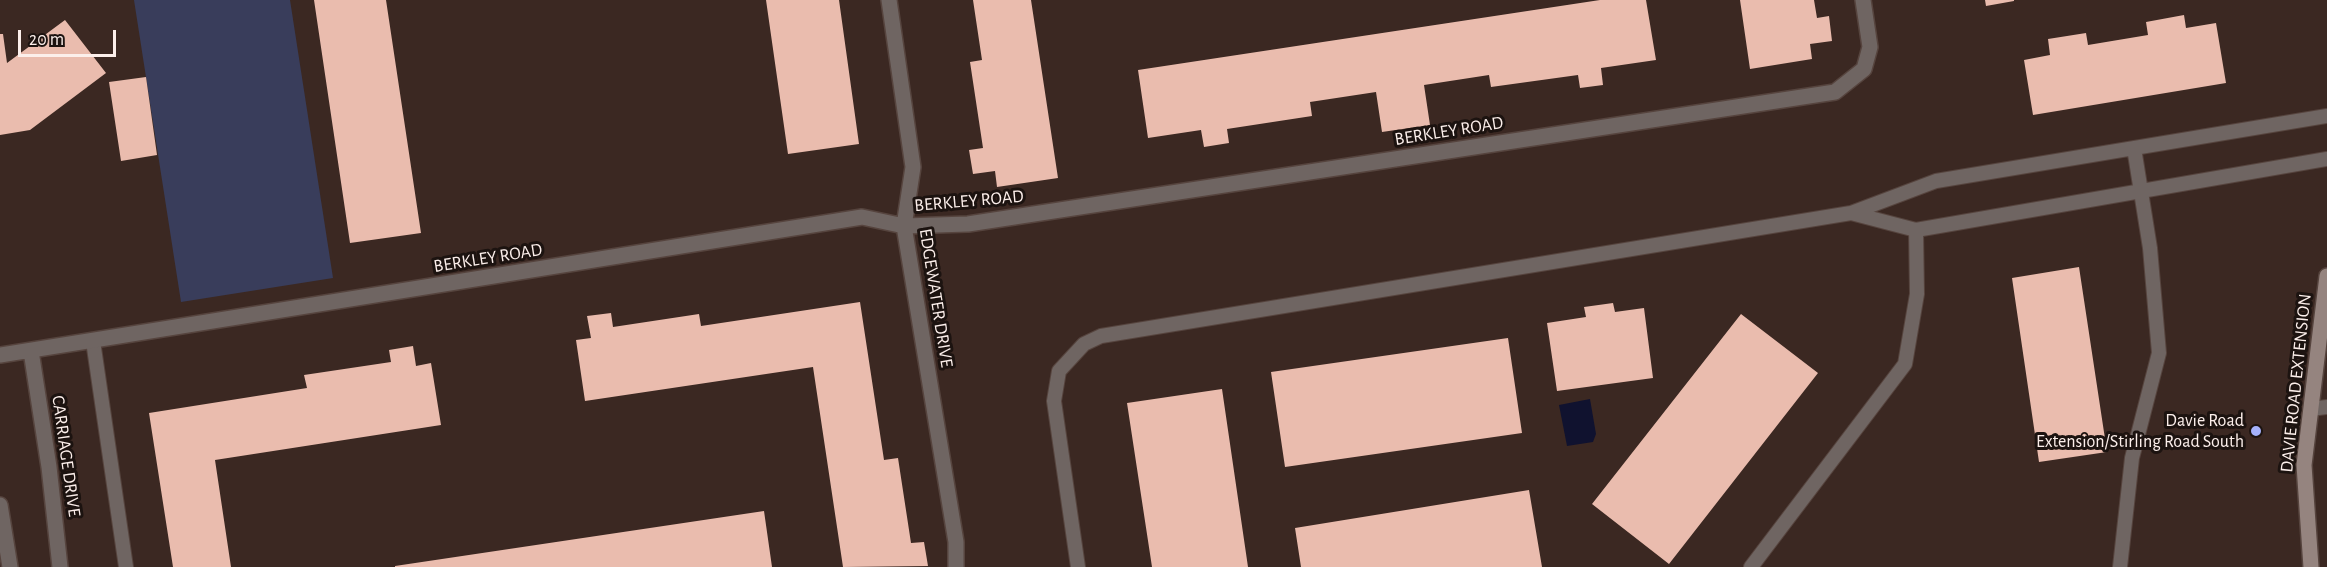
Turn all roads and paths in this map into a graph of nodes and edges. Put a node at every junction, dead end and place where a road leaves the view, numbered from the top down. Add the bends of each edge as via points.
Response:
1 (889, 0) edge
2 (1863, 0) edge
3 (2327, 116) edge
4 (2134, 148) junction
5 (2327, 159) edge
6 (2140, 192) junction
7 (1851, 213) junction
8 (904, 226) junction
9 (1917, 230) junction
10 (2327, 276) edge
11 (93, 341) junction
12 (31, 351) junction
13 (0, 355) edge
14 (2327, 407) edge
15 (2311, 409) junction
16 (0, 505) edge
17 (10, 567) edge
18 (60, 567) edge
19 (126, 567) edge
20 (956, 567) edge
21 (1078, 567) edge
22 (1751, 567) edge
23 (2120, 567) edge
24 (2311, 567) edge

1 - 8 street, EDGEWATER DRIVE via 913,167
2 - 8 street, BERKLEY ROAD via 1870,47 1864,69 1835,92 968,224
3 - 4 lane
4 - 6 lane
4 - 7 lane via 1936,181
5 - 6 lane
6 - 9 lane
6 - 23 lane via 2150,248 2159,353 2132,458
7 - 9 lane
7 - 21 lane via 1101,336 1084,344 1059,371 1054,401
8 - 11 street, BERKLEY ROAD via 862,217
8 - 20 street, EDGEWATER DRIVE via 956,542
9 - 22 lane via 1917,294 1905,364
10 - 15 main road, DAVIE ROAD EXTENSION
11 - 12 street, BERKLEY ROAD
11 - 19 lane
12 - 13 street, BERKLEY ROAD
12 - 18 street, CARRIAGE DRIVE
14 - 15 lane
15 - 24 main road, DAVIE ROAD EXTENSION via 2304,465
16 - 17 street

